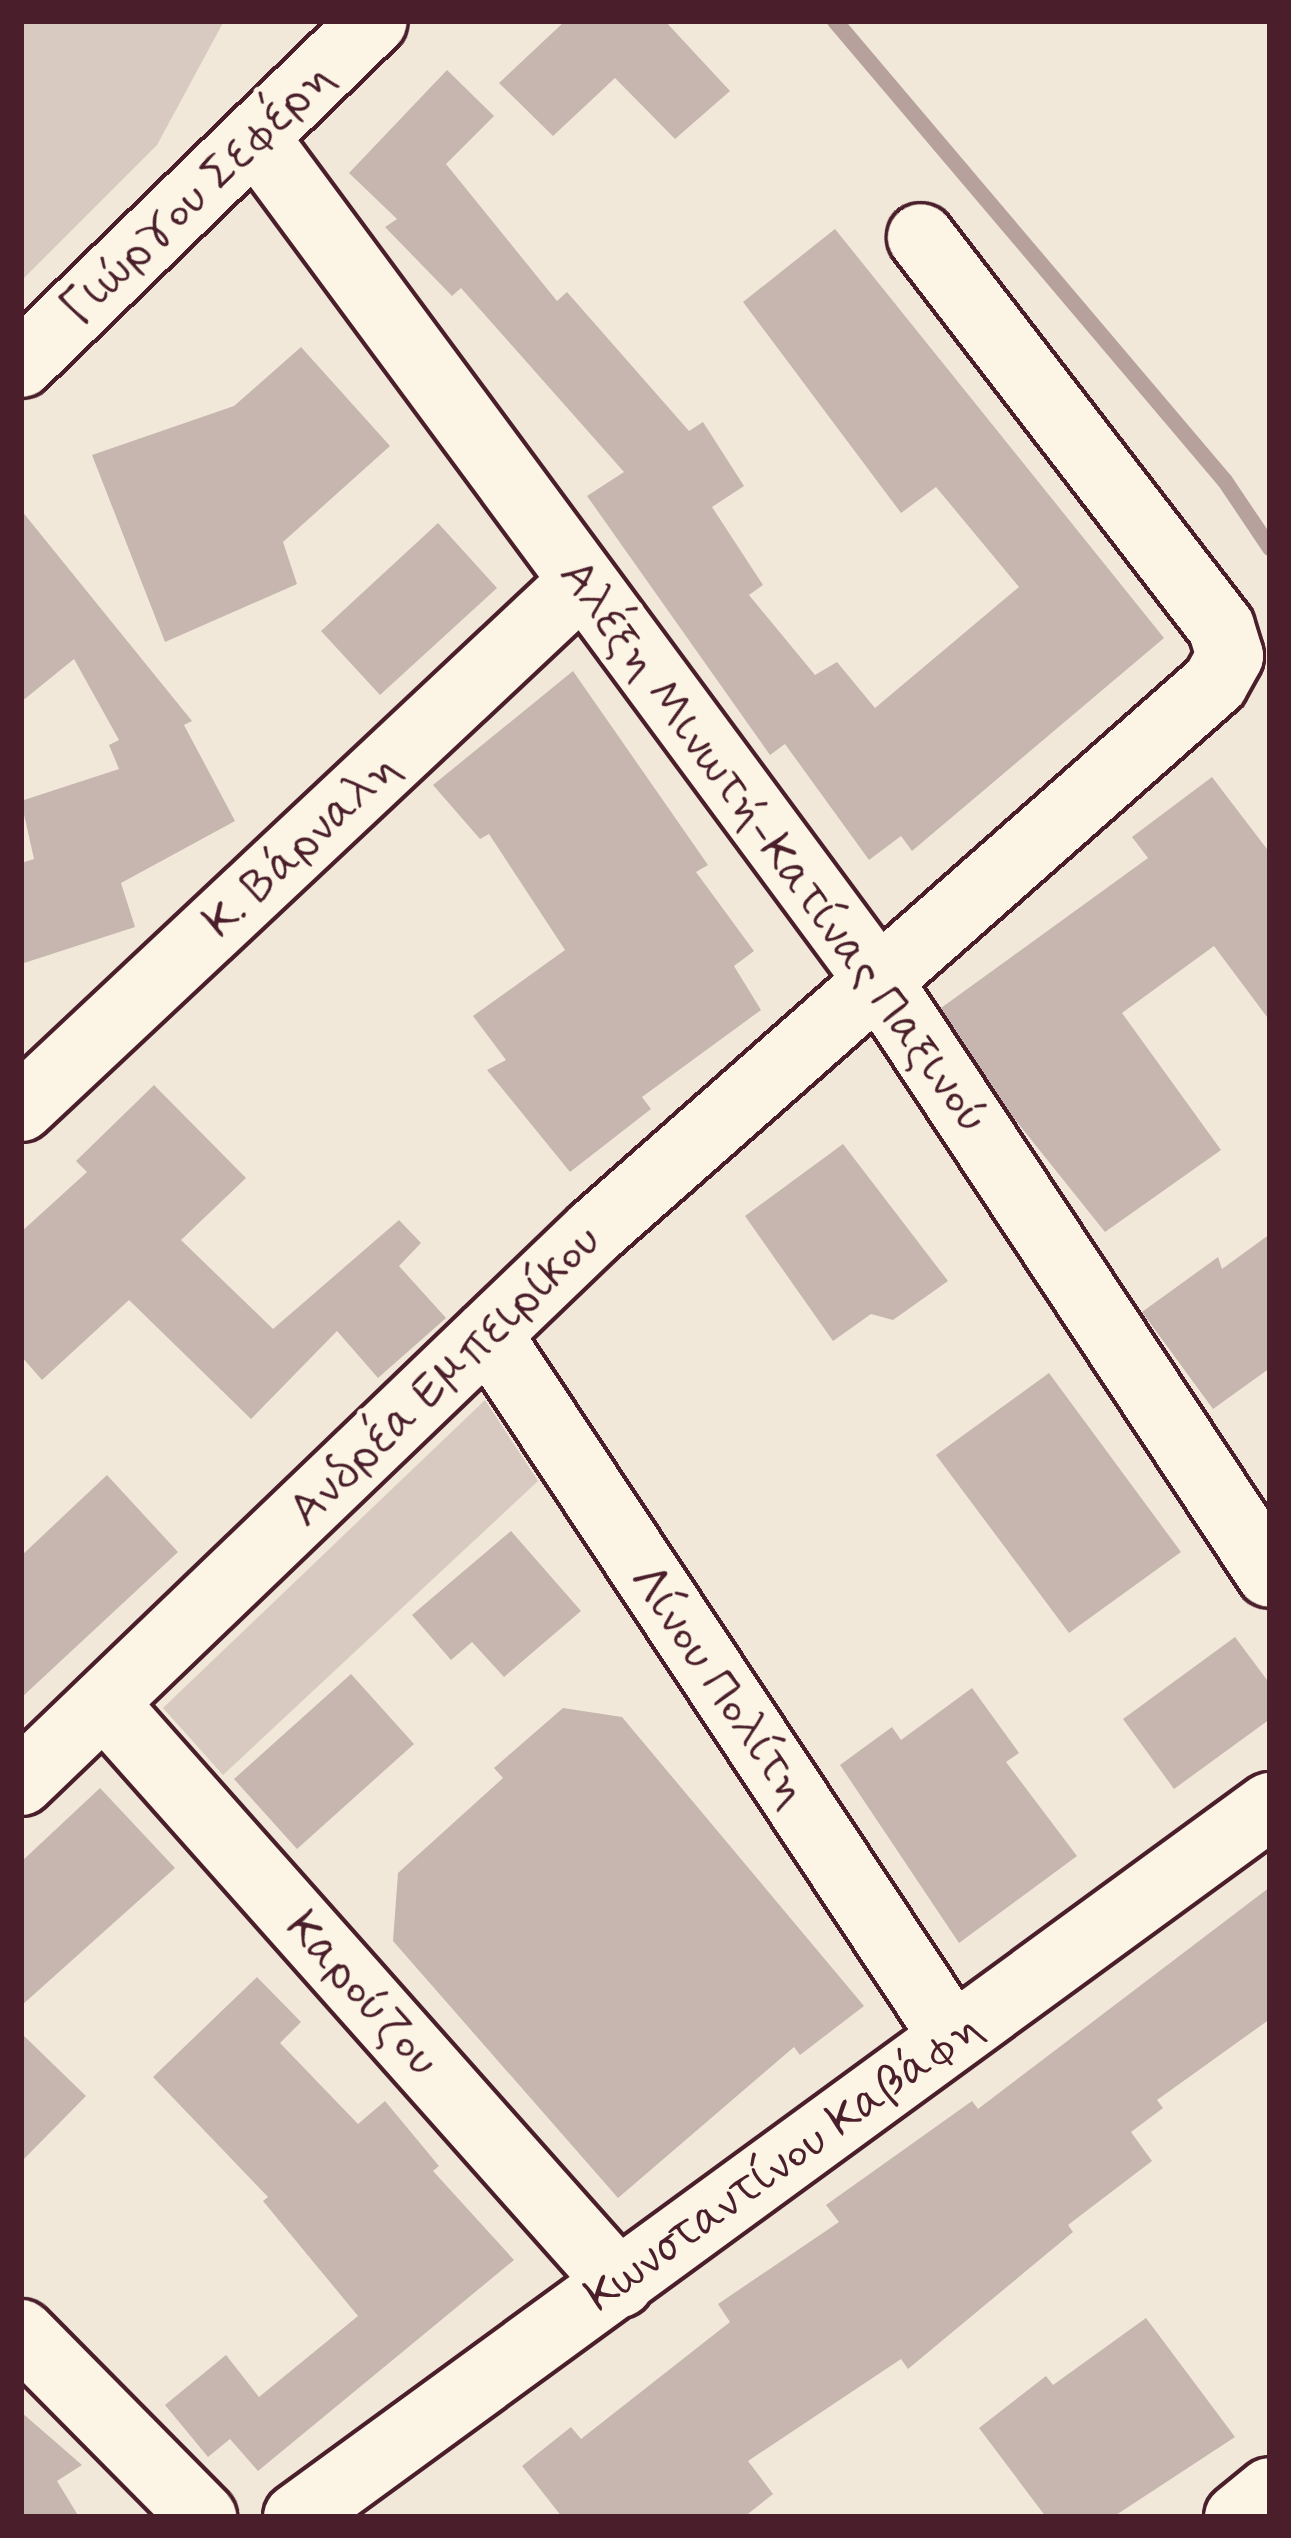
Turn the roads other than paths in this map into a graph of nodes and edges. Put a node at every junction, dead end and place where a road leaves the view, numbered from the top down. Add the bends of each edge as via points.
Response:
1 (374, 21) edge
2 (255, 137) junction
3 (921, 237) dead end
4 (21, 364) edge
5 (583, 581) junction
6 (876, 977) junction
7 (21, 1108) edge
8 (488, 1334) junction
9 (1270, 1574) edge
10 (104, 1703) junction
11 (21, 1782) edge
12 (1270, 1806) edge
13 (953, 2037) junction
14 (620, 2284) junction
15 (21, 2333) edge
16 (1270, 2491) edge
17 (203, 2517) edge
18 (297, 2517) edge
19 (1238, 2517) edge

1 - 2 street, Γιώργου Σεφέρη
2 - 4 street, Γιώργου Σεφέρη
2 - 5 street, Αλέξη Μινωτή-Κατίνας Παξινού
3 - 6 street, Ανδρέα Εμπειρίκου via 1221,627 1229,656 1196,702
5 - 6 street, Αλέξη Μινωτή-Κατίνας Παξινού
5 - 7 street, Κ. Βάρναλη
6 - 8 street, Ανδρέα Εμπειρίκου
6 - 9 street, Αλέξη Μινωτή-Κατίνας Παξινού
8 - 10 street, Ανδρέα Εμπειρίκου
8 - 13 street, Λίνου Πολίτη
10 - 11 street, Ανδρέα Εμπειρίκου
10 - 14 street, Καρούζου
12 - 13 street, Κωνσταντίνου Καβάφη
13 - 14 street, Κωνσταντίνου Καβάφη
14 - 18 street, Κωνσταντίνου Καβάφη
15 - 17 street
16 - 19 street

